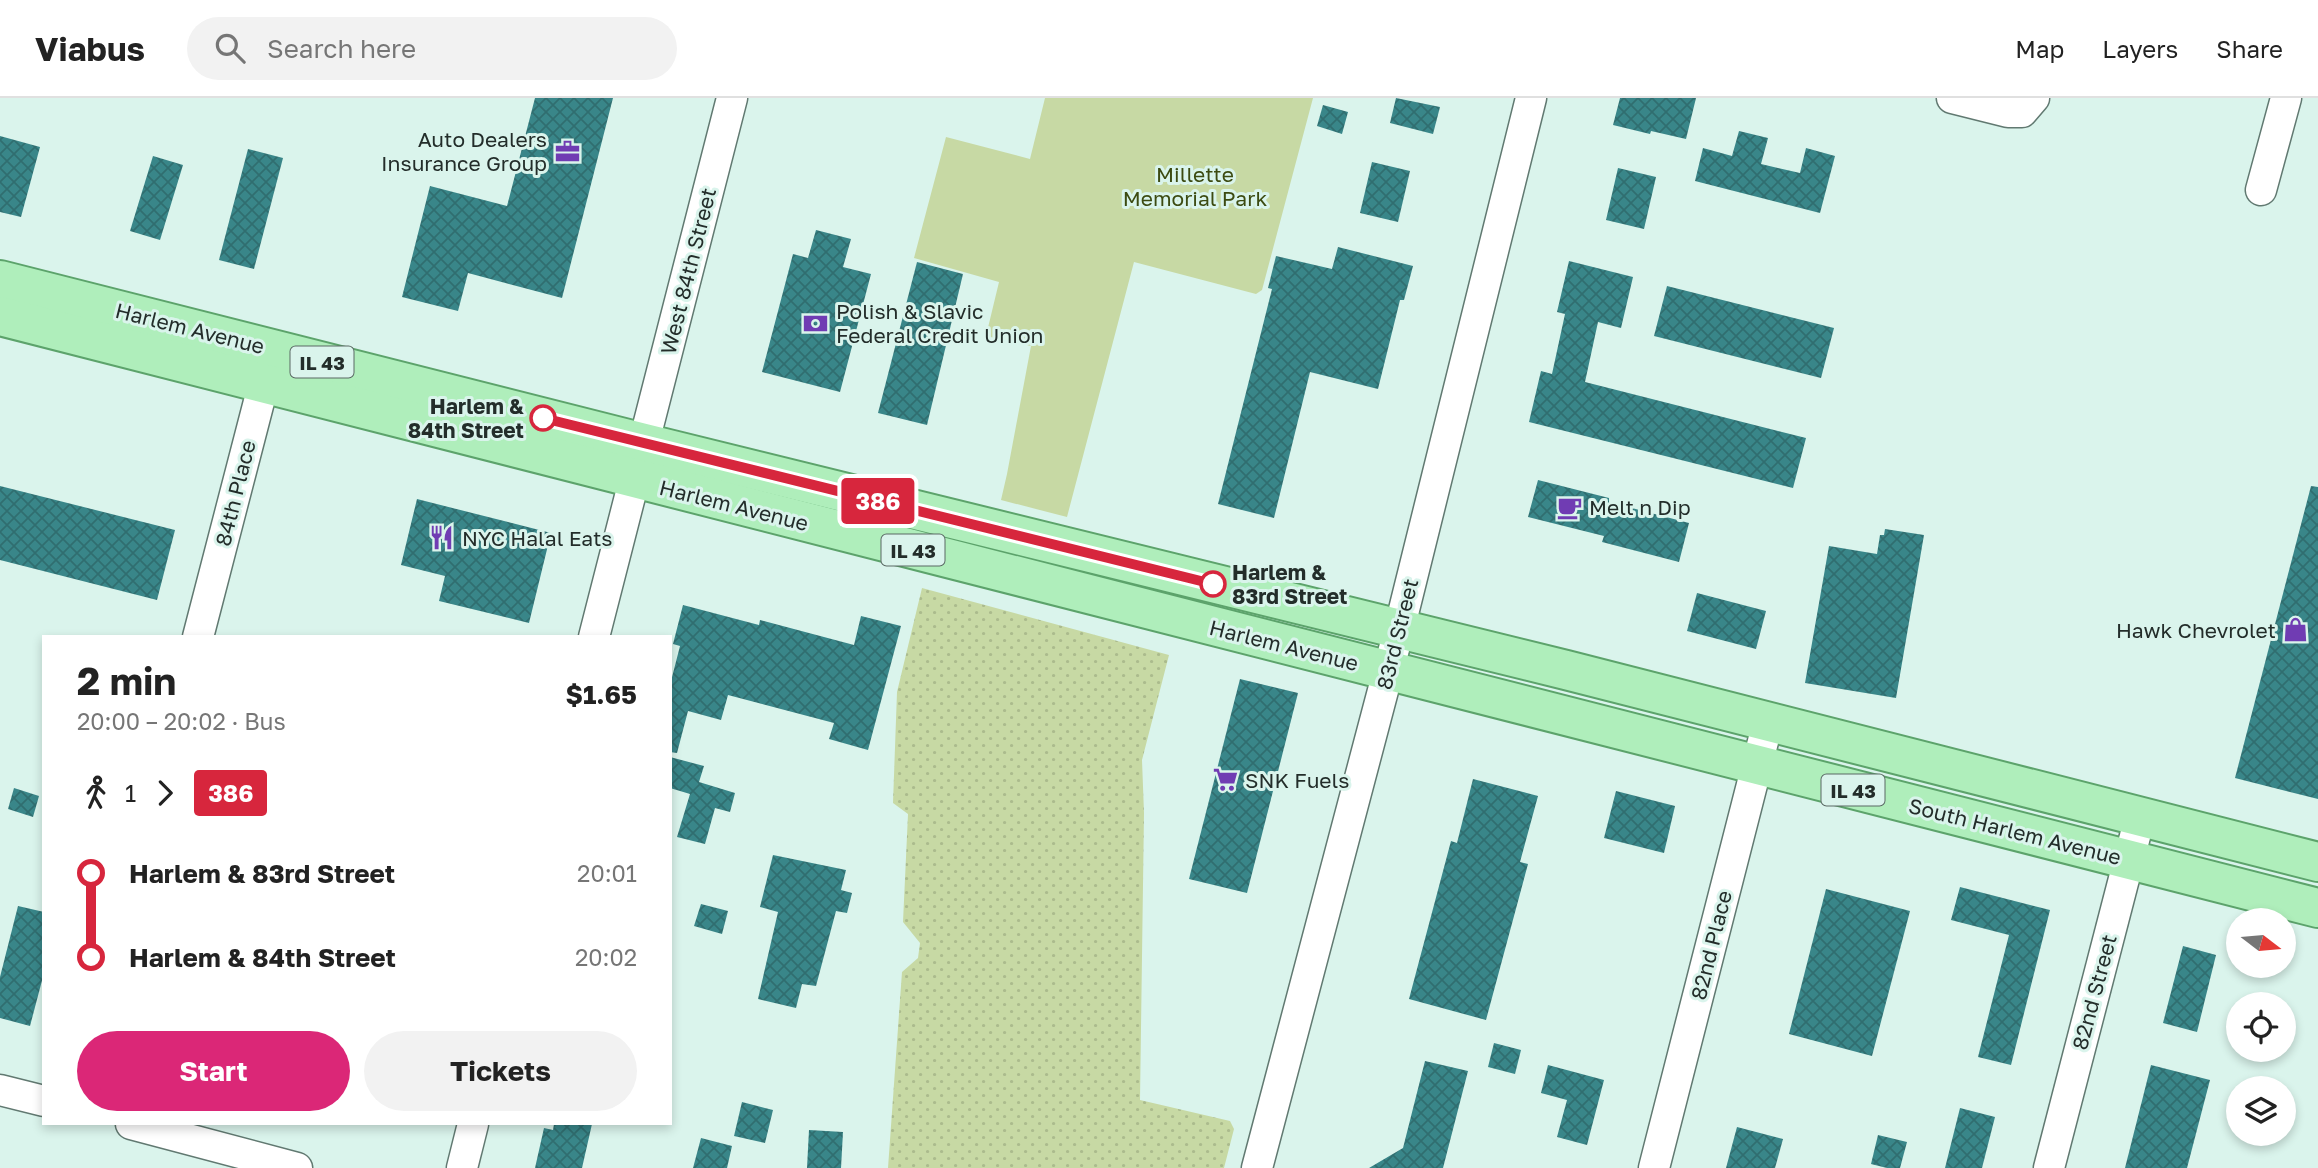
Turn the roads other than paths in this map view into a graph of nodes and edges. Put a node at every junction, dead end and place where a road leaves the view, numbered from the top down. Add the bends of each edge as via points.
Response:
1 (732, 98) edge
2 (1531, 98) edge
3 (1952, 98) edge
4 (2286, 98) edge
5 (2028, 105) edge
6 (2261, 190) dead end
7 (0, 280) edge
8 (0, 316) edge
9 (268, 367) junction
10 (639, 461) junction
11 (1399, 630) junction
12 (199, 635) edge
13 (595, 635) edge
14 (1387, 671) junction
15 (1768, 722) junction
16 (1757, 765) junction
17 (2140, 817) junction
18 (2129, 860) junction
19 (2318, 862) edge
20 (2318, 908) edge
21 (0, 1090) edge
22 (42, 1100) edge
23 (135, 1125) edge
24 (473, 1125) edge
25 (297, 1168) edge
26 (462, 1168) edge
27 (1257, 1168) edge
28 (1654, 1168) edge
29 (2049, 1168) edge

1 - 10 street, West 84th Street
2 - 11 street, 83rd Street
3 - 5 street via 2008,112
4 - 6 street
7 - 9 main road, Harlem Avenue / IL 43
8 - 9 main road, Harlem Avenue / IL 43
9 - 10 main road, Harlem Avenue / IL 43
9 - 12 street, 84th Place
10 - 11 main road, Harlem Avenue / IL 43
10 - 13 street, West 84th Street
10 - 14 main road, Harlem Avenue / IL 43
11 - 14 street, 83rd Street
11 - 15 main road, South Harlem Avenue / IL 43
14 - 16 main road, South Harlem Avenue / IL 43
14 - 27 street, 83rd Street
15 - 16 street, 82nd Place
15 - 17 main road, South Harlem Avenue / IL 43
16 - 18 main road, South Harlem Avenue / IL 43
16 - 28 street, 82nd Place
17 - 18 street, 82nd Street
17 - 19 main road, South Harlem Avenue / IL 43
18 - 20 main road, South Harlem Avenue / IL 43
18 - 29 street, 82nd Street
21 - 22 street
23 - 25 street
24 - 26 street

